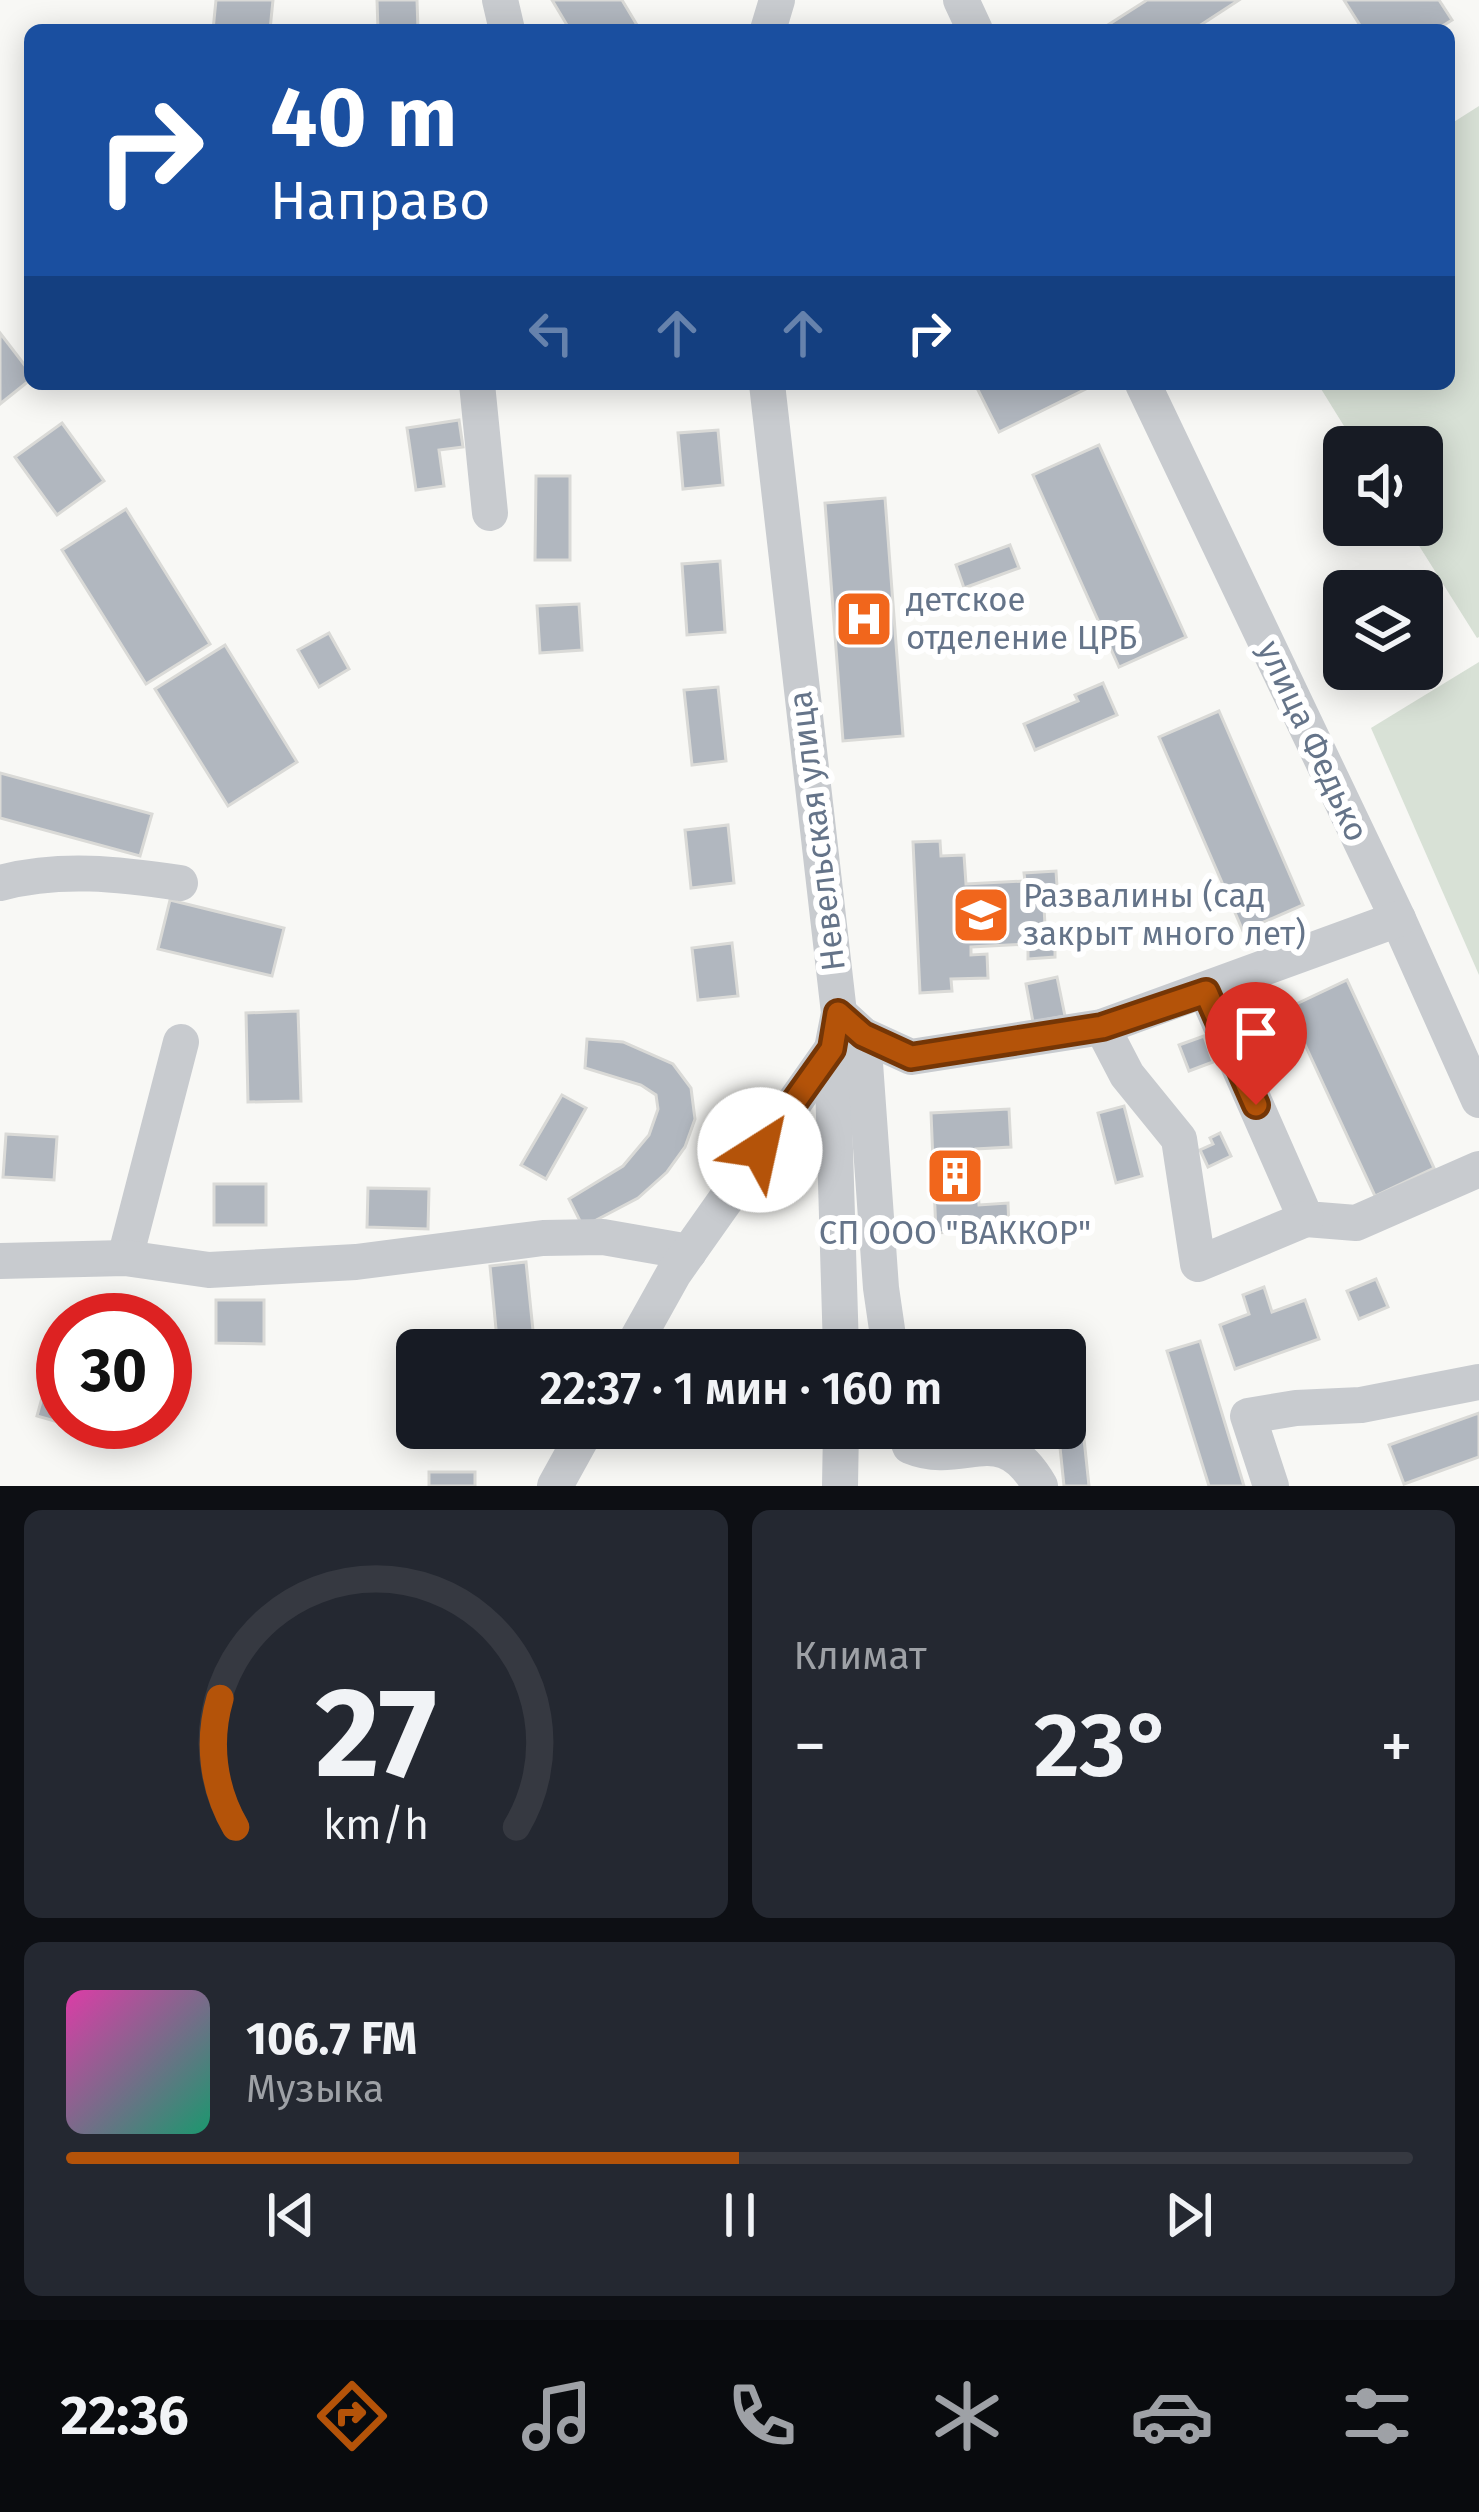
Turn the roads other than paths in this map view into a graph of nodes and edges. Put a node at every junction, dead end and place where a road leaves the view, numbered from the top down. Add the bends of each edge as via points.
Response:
1 (478, 390) edge
2 (768, 390) edge
3 (1146, 390) edge
4 (490, 513) dead end
5 (0, 883) edge
6 (180, 883) dead end
7 (1398, 919) junction
8 (1206, 992) junction
9 (1102, 1027) junction
10 (844, 1032) junction
11 (181, 1042) dead end
12 (1479, 1100) edge
13 (1479, 1169) edge
14 (1306, 1219) junction
15 (689, 1252) junction
16 (125, 1258) junction
17 (0, 1261) edge
18 (643, 1329) edge
19 (841, 1329) edge
20 (887, 1329) edge
21 (1479, 1382) edge
22 (575, 1449) edge
23 (842, 1449) edge
24 (917, 1449) edge
25 (971, 1449) edge
26 (1004, 1449) edge
27 (554, 1486) edge
28 (841, 1486) edge
29 (1040, 1486) edge
30 (1270, 1486) edge

1 - 4 street
2 - 10 street, Невельская улица
3 - 7 street, улица Федько
5 - 6 street via 74,873
7 - 8 street
7 - 12 street, улица Федько
8 - 9 street
8 - 14 street
9 - 10 street via 911,1057
9 - 14 street via 1127,1075 1179,1139 1198,1264
10 - 15 street
10 - 19 street, Невельская улица
10 - 20 street
11 - 16 street
13 - 14 street via 1356,1223
15 - 16 street via 604,1237 209,1270
15 - 18 street
16 - 17 street
21 - 30 street via 1361,1406 1248,1417
22 - 27 street
23 - 28 street
24 - 25 street
26 - 29 street

